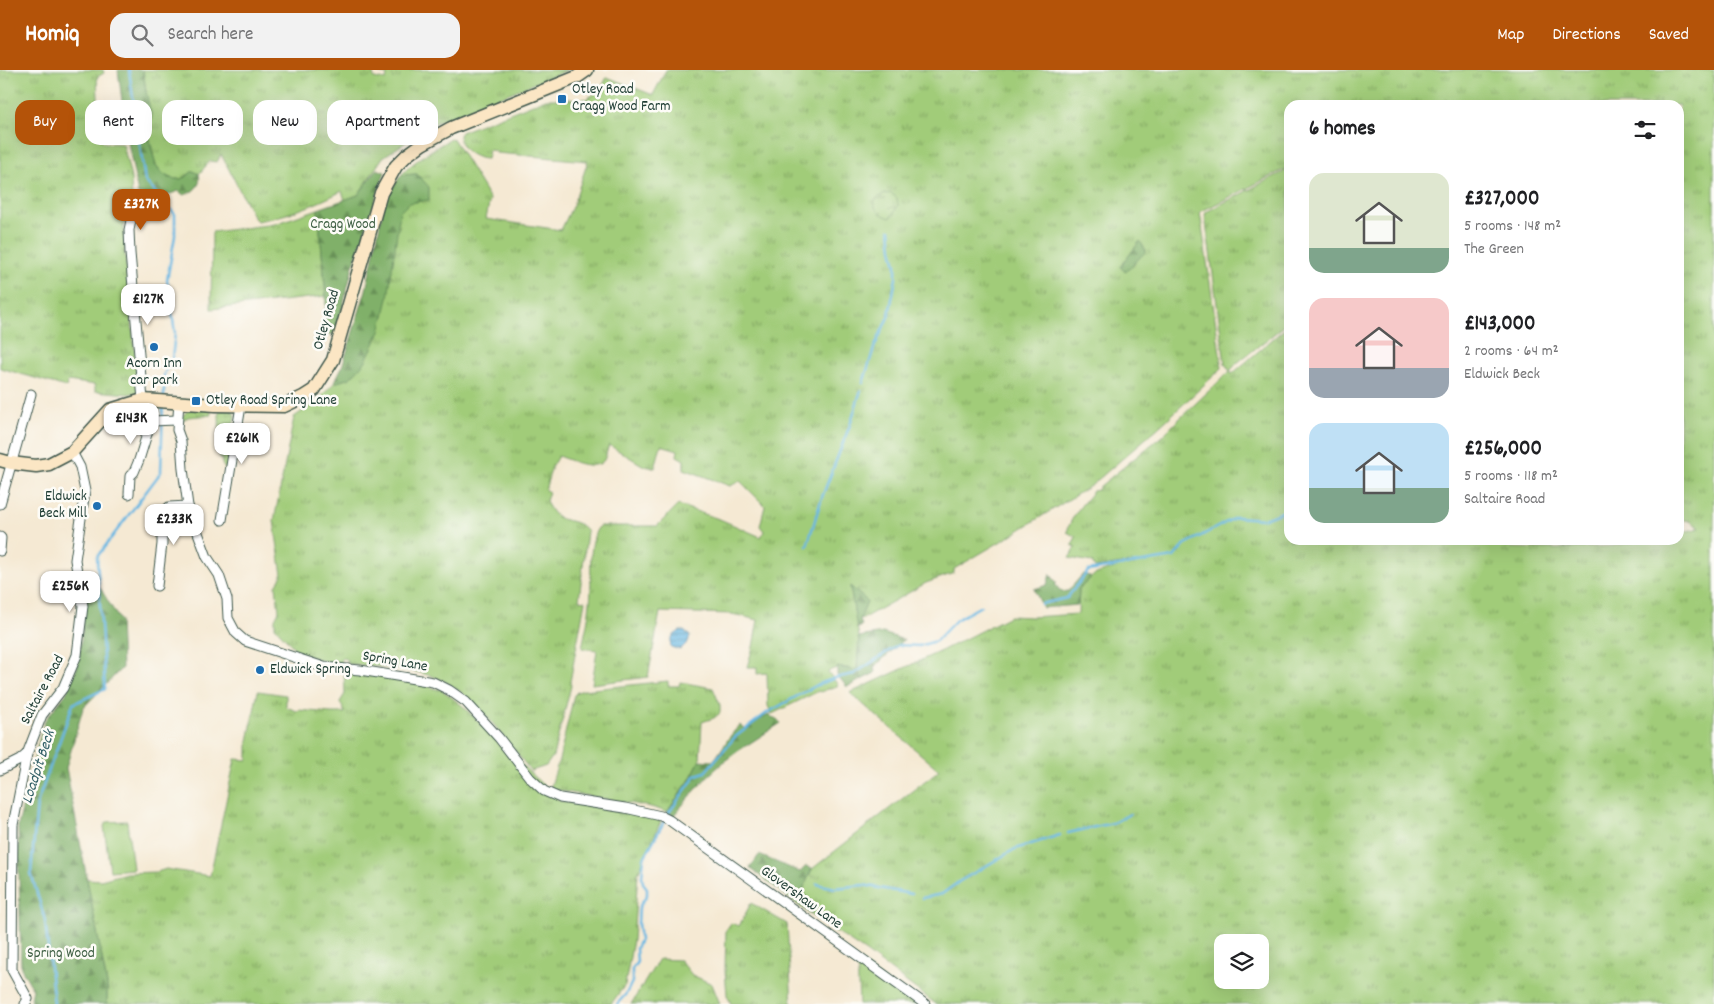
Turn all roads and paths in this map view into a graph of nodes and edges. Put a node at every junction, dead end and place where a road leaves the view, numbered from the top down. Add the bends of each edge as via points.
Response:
1 (587, 70) edge
2 (134, 206) dead end
3 (31, 394) dead end
4 (143, 400) junction
5 (168, 401) junction
6 (241, 406) junction
7 (177, 420) junction
8 (72, 452) junction
9 (6, 462) edge
10 (128, 494) dead end
11 (0, 504) edge
12 (188, 506) junction
13 (222, 520) dead end
14 (0, 537) edge
15 (0, 551) edge
16 (157, 586) dead end
17 (27, 754) junction
18 (0, 770) edge
19 (665, 818) joint
20 (26, 1002) edge
21 (925, 1004) edge

1 - 6 street, Otley Road via 577,77 451,128 407,155 396,166 380,193 332,360 314,390 284,406
2 - 4 street via 129,230 130,254
3 - 9 street
4 - 5 street, Otley Road
4 - 8 street, Otley Road via 110,410
5 - 6 street, Otley Road
5 - 7 street, Spring Lane
6 - 13 street
7 - 10 street via 151,421 139,460 130,476
7 - 12 street, Spring Lane
8 - 9 street, Otley Road via 49,464 36,466
8 - 17 street, Saltaire Road via 80,466 85,491 75,560 83,606 77,655 63,688 42,715
9 - 11 street
12 - 16 street via 169,507 162,516
12 - 19 street, Spring Lane via 207,557 219,575 227,599 228,618 245,641 324,667 433,682 466,702 544,791 560,798
14 - 15 street
17 - 18 street
17 - 20 street, Saltaire Road via 12,825 12,970
19 - 21 street, Glovershaw Lane

